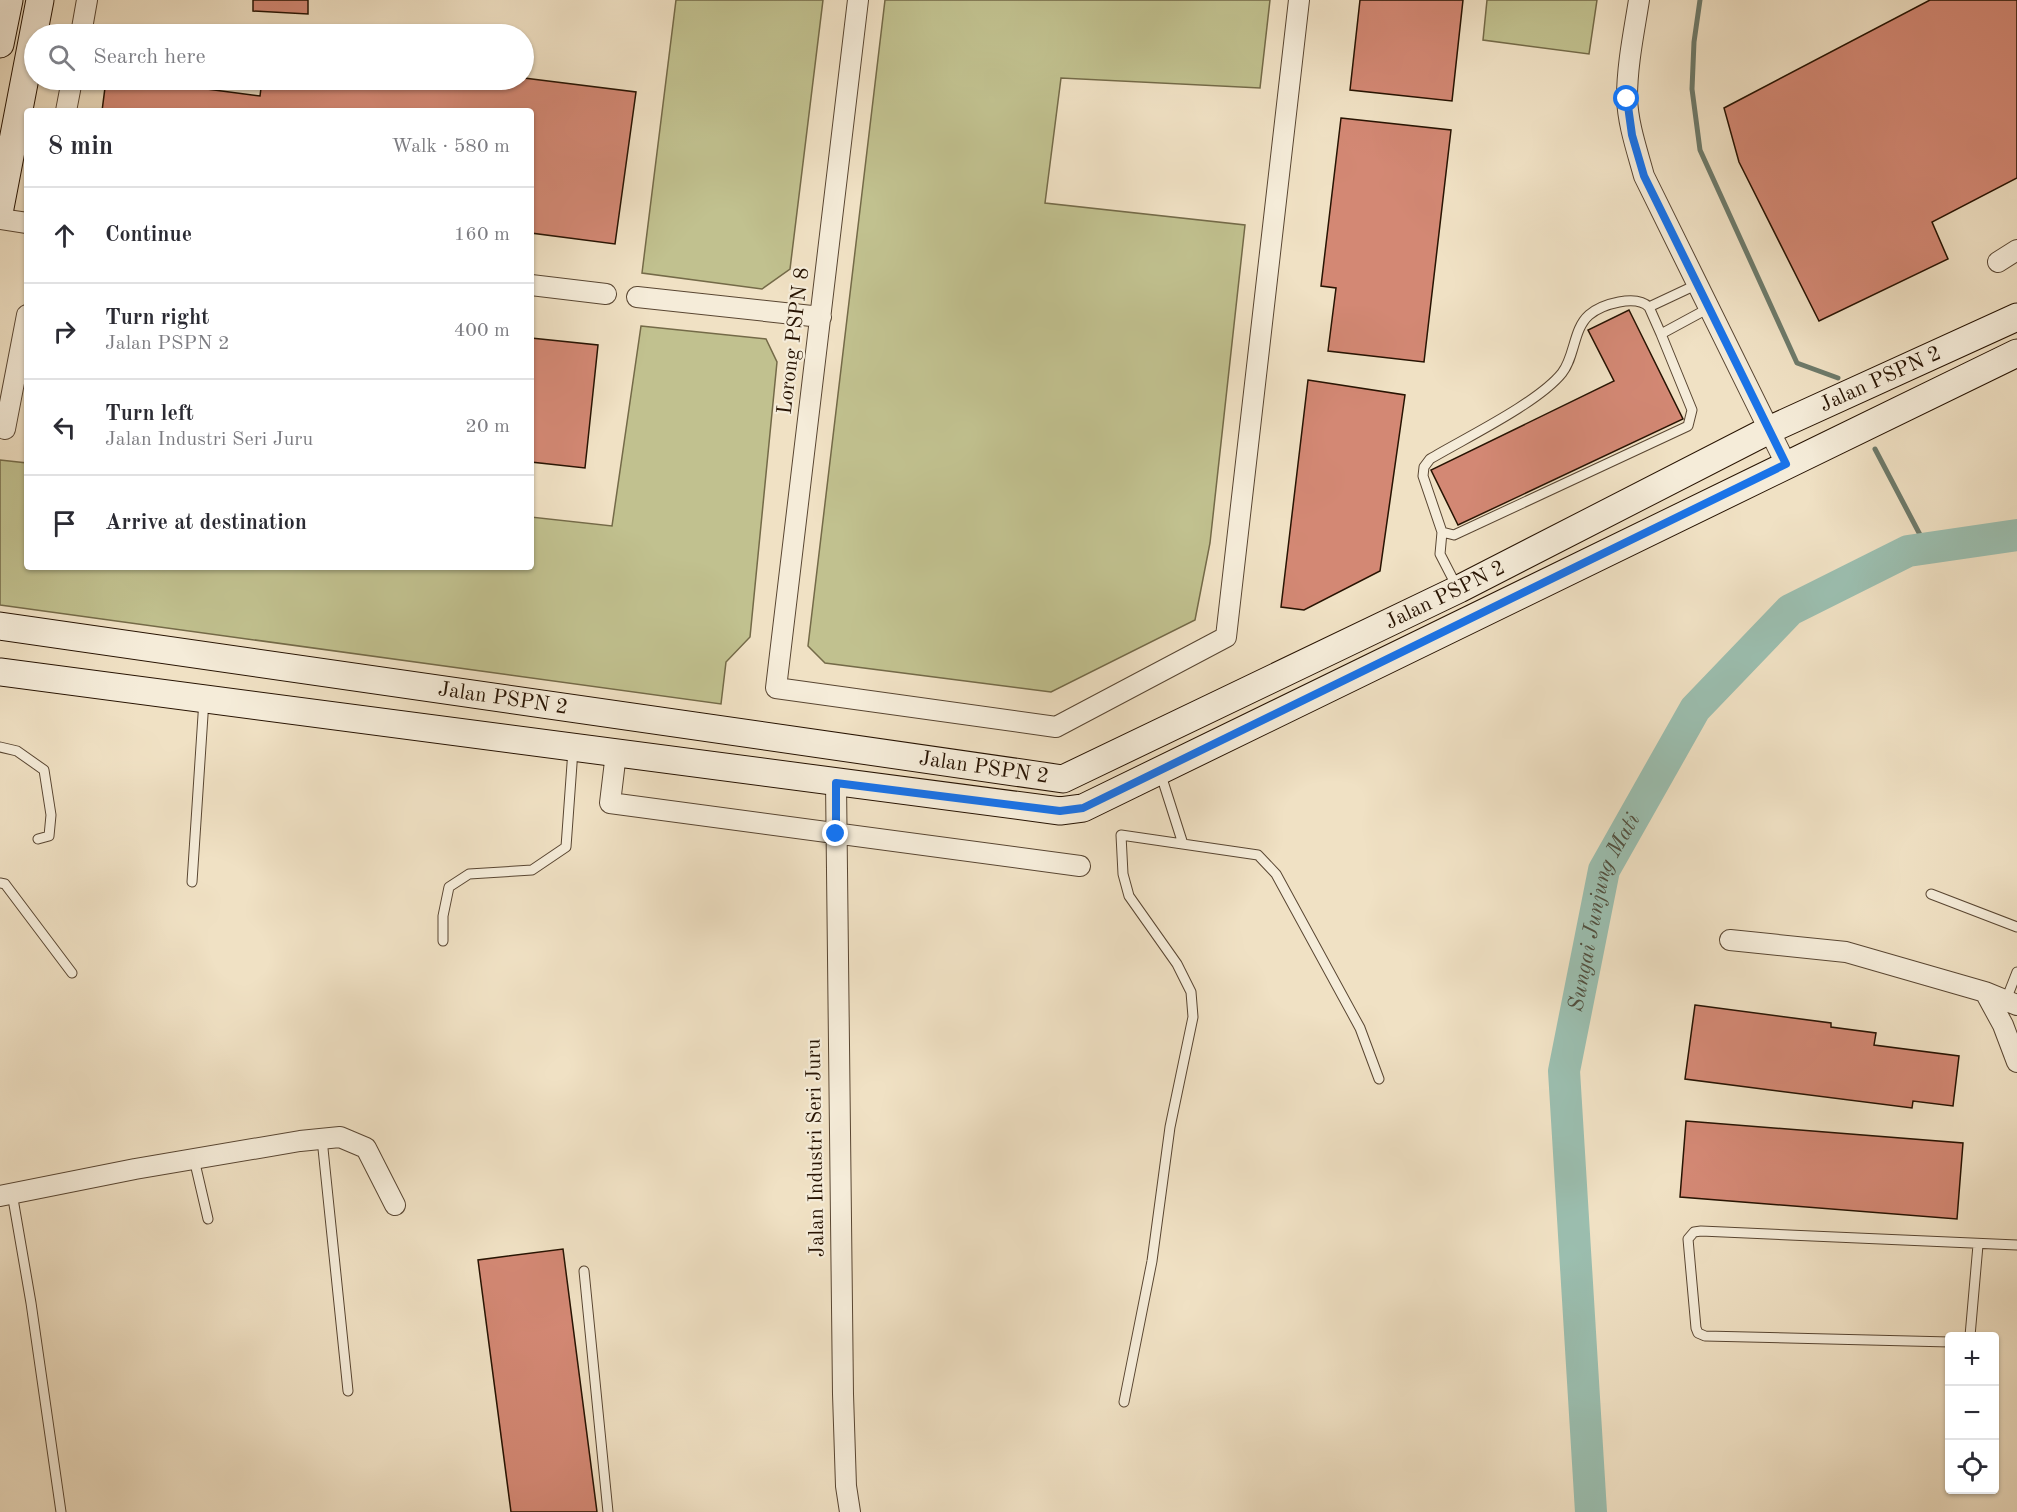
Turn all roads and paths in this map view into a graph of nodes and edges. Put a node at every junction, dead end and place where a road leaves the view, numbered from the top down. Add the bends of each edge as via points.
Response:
1 (9, 0) edge
2 (35, 0) edge
3 (87, 0) edge
4 (858, 0) edge
5 (1299, 0) edge
6 (1639, 0) edge
7 (31, 24) edge
8 (83, 24) edge
9 (0, 44) edge
10 (24, 65) edge
11 (70, 90) edge
12 (67, 108) edge
13 (0, 208) edge
14 (0, 219) edge
15 (24, 223) edge
16 (2017, 250) edge
17 (1998, 262) dead end
18 (534, 285) edge
19 (1698, 285) junction
20 (606, 294) dead end
21 (637, 297) dead end
22 (1649, 307) junction
23 (1709, 308) junction
24 (821, 317) junction
25 (2017, 317) edge
26 (24, 331) edge
27 (1661, 334) junction
28 (2017, 353) edge
29 (5, 429) dead end
30 (1770, 430) junction
31 (1786, 464) junction
32 (1442, 532) junction
33 (1459, 589) junction
34 (0, 626) edge
35 (0, 672) edge
36 (204, 698) junction
37 (0, 747) edge
38 (573, 748) junction
39 (616, 753) junction
40 (1159, 770) junction
41 (836, 783) junction
42 (836, 834) junction
43 (38, 839) dead end
44 (1183, 844) junction
45 (1080, 866) dead end
46 (192, 882) dead end
47 (0, 883) edge
48 (1931, 894) dead end
49 (2017, 927) edge
50 (1730, 940) dead end
51 (442, 941) dead end
52 (2017, 972) edge
53 (72, 973) dead end
54 (1985, 992) junction
55 (2012, 1003) edge
56 (2017, 1062) edge
57 (1379, 1079) dead end
58 (322, 1139) junction
59 (194, 1159) junction
60 (6, 1194) edge
61 (395, 1205) dead end
62 (208, 1220) dead end
63 (1978, 1245) junction
64 (2017, 1245) edge
65 (584, 1271) dead end
66 (1970, 1332) edge
67 (1945, 1342) edge
68 (348, 1391) dead end
69 (1124, 1402) dead end
70 (61, 1512) edge
71 (608, 1512) edge
72 (850, 1512) edge

1 - 9 street
2 - 7 street
3 - 8 street
4 - 24 street, Lorong PSPN 8
5 - 24 street, Lorong PSPN 8 via 1226,637 1056,727 776,688
6 - 19 street via 1627,99 1632,135 1644,176
10 - 13 street
11 - 12 street
14 - 15 street
16 - 17 street
18 - 20 street
19 - 22 lane
19 - 23 street
21 - 24 street
22 - 27 lane
22 - 32 lane via 1640,300 1632,300 1590,315 1582,324 1563,372 1546,389 1430,459 1423,476
23 - 27 lane
23 - 30 street
25 - 30 street, Jalan PSPN 2
26 - 29 street
27 - 32 lane via 1692,410 1688,426 1454,535
28 - 31 street, Jalan PSPN 2
30 - 31 street
30 - 33 street, Jalan PSPN 2
31 - 40 street, Jalan PSPN 2
32 - 33 lane via 1440,554
33 - 34 street, Jalan PSPN 2 via 1063,779
35 - 36 street, Jalan PSPN 2
36 - 38 street, Jalan PSPN 2
36 - 46 lane
37 - 43 lane via 16,751 44,770 51,815 49,836
38 - 39 street, Jalan PSPN 2
38 - 51 lane via 566,847 532,870 469,874 449,887 442,916
39 - 41 street, Jalan PSPN 2
39 - 42 street via 610,803
40 - 41 street, Jalan PSPN 2 via 1083,808 1060,811
40 - 44 lane
41 - 42 street, Jalan Industri Seri Juru
42 - 45 street
42 - 72 street, Jalan Industri Seri Juru via 843,1394
44 - 57 lane via 1258,855 1276,874 1360,1028
44 - 69 lane via 1121,835 1123,874 1129,896 1177,964 1191,992 1193,1017 1170,1127 1152,1261
47 - 53 lane via 5,884
48 - 49 lane
50 - 54 street via 1846,951
52 - 55 lane
54 - 55 street
54 - 56 street
58 - 59 street
58 - 61 street via 340,1137 366,1148
58 - 68 lane
59 - 60 street
59 - 62 lane
60 - 70 lane via 31,1303
63 - 64 lane
63 - 66 lane
63 - 67 lane via 1701,1231 1688,1239 1696,1328 1705,1336
65 - 71 lane

